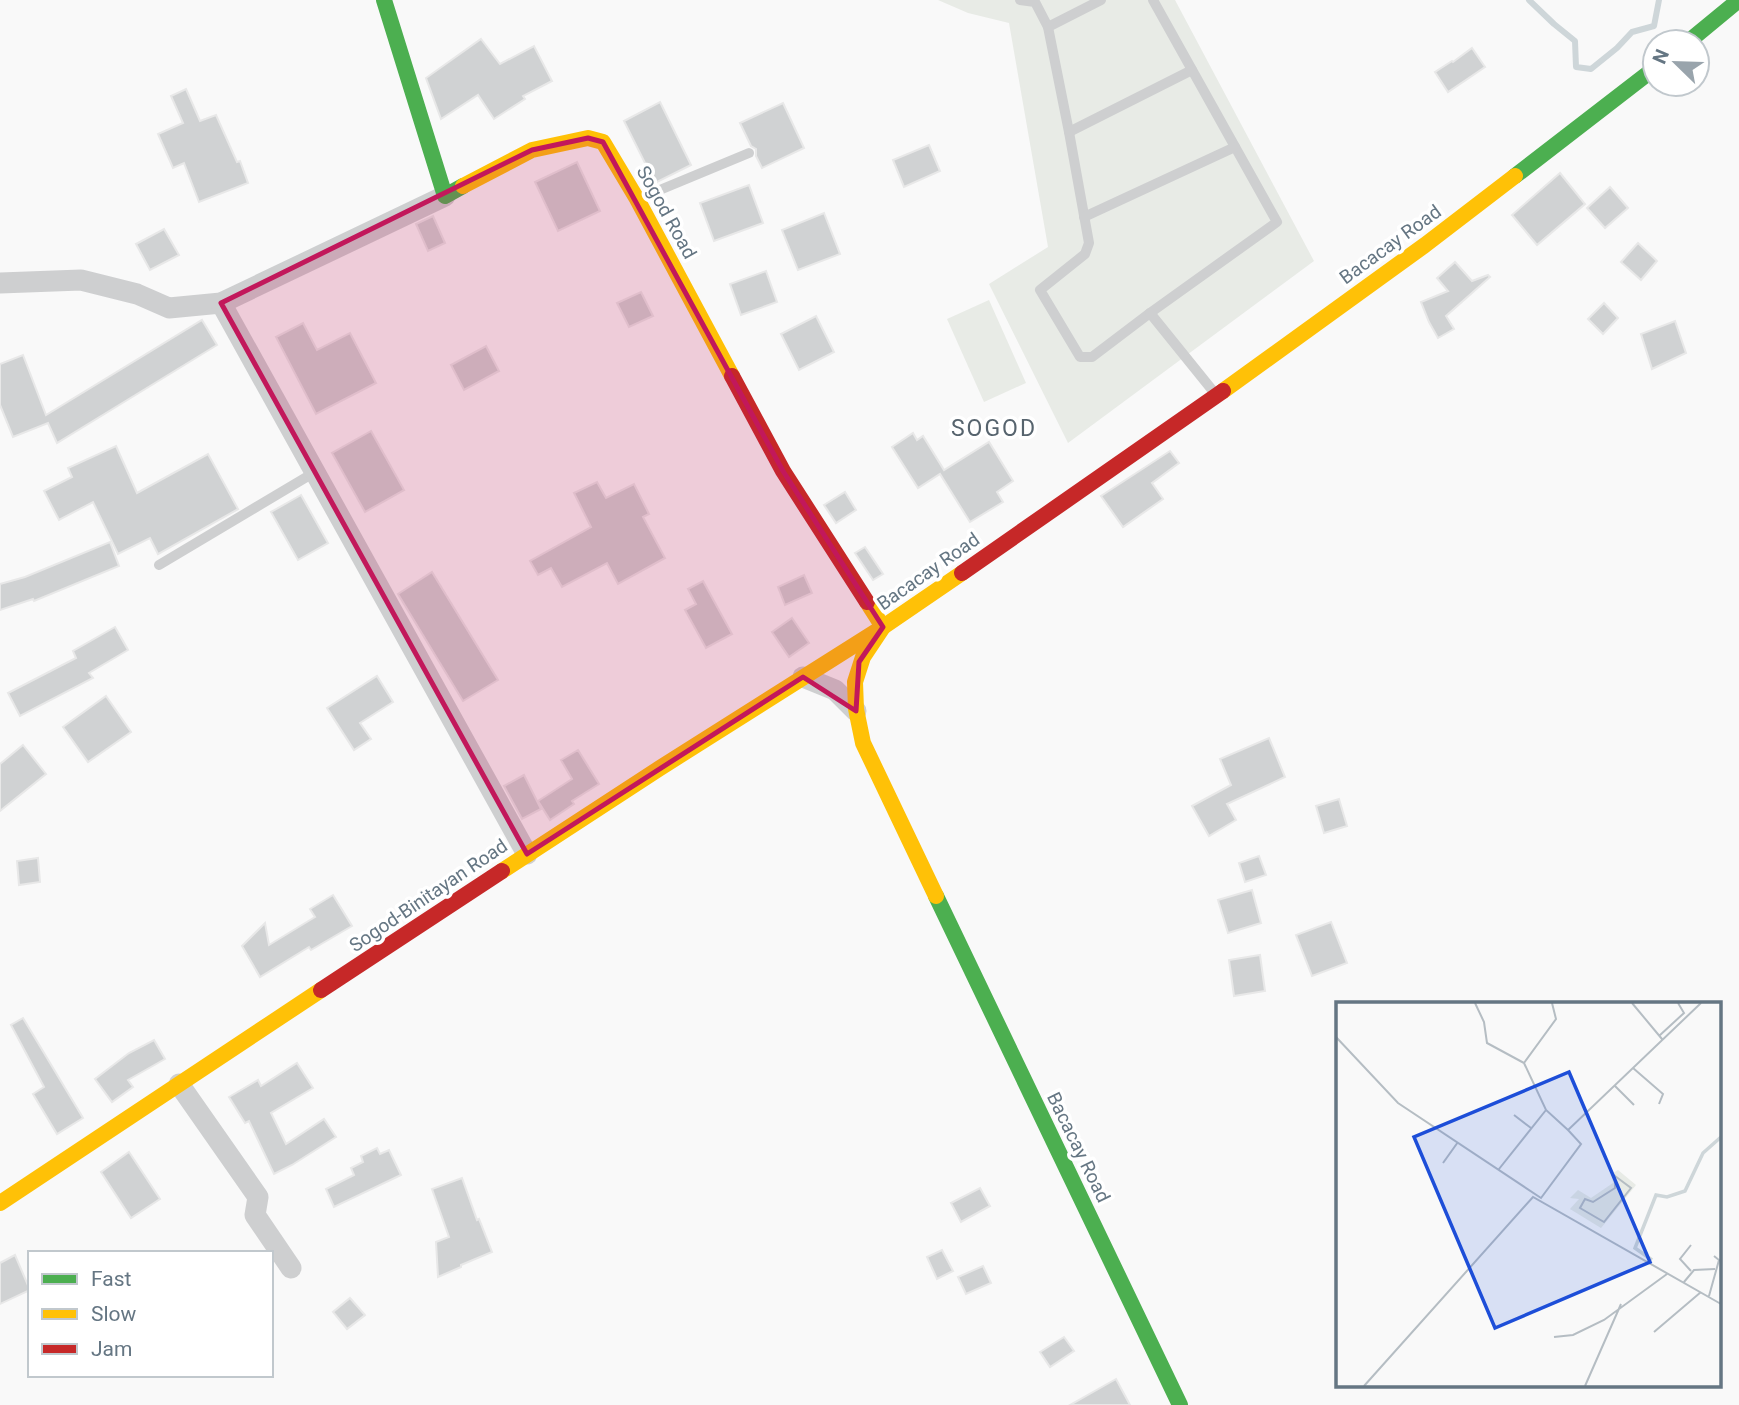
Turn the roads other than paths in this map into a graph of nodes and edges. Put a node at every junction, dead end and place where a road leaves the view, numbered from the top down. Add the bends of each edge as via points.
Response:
1 (384, 0) edge
2 (1020, 0) edge
3 (1101, 0) edge
4 (1153, 0) edge
5 (1739, 0) edge
6 (1048, 27) junction
7 (1705, 28) edge
8 (1192, 70) junction
9 (1641, 79) edge
10 (1069, 132) junction
11 (1235, 147) junction
12 (749, 153) dead end
13 (445, 196) junction
14 (638, 199) junction
15 (1084, 217) junction
16 (0, 283) edge
17 (221, 303) junction
18 (1150, 313) junction
19 (1217, 396) junction
20 (315, 472) junction
21 (159, 565) dead end
22 (883, 627) junction
23 (803, 677) junction
24 (856, 711) junction
25 (527, 854) junction
26 (179, 1084) junction
27 (0, 1203) edge
28 (291, 1268) dead end
29 (1180, 1405) edge

1 - 13 street
2 - 6 lane via 1035,2
3 - 6 lane
4 - 8 lane
5 - 7 street
6 - 10 lane
8 - 10 lane
8 - 11 lane
9 - 19 street, Bacacay Road via 1425,245
10 - 15 lane
11 - 15 lane
11 - 18 lane via 1277,222
12 - 14 lane
13 - 14 street, Sogod Road via 532,150 587,138 603,142
13 - 17 street
14 - 22 street, Sogod Road via 783,471
15 - 18 lane via 1089,243 1085,254 1040,290 1080,357 1092,357
16 - 17 street via 81,280 137,294 169,308
17 - 20 street
18 - 19 lane
19 - 22 street, Bacacay Road
20 - 21 lane
20 - 25 street
22 - 23 street, Sogod-Binitayan Road
22 - 24 street, Bacacay Road via 859,662 854,684
23 - 24 street via 835,690
23 - 25 street, Sogod-Binitayan Road
24 - 29 street, Bacacay Road via 863,743
25 - 26 street, Sogod-Binitayan Road
26 - 27 street, Sogod-Binitayan Road
26 - 28 street via 258,1197 255,1214

